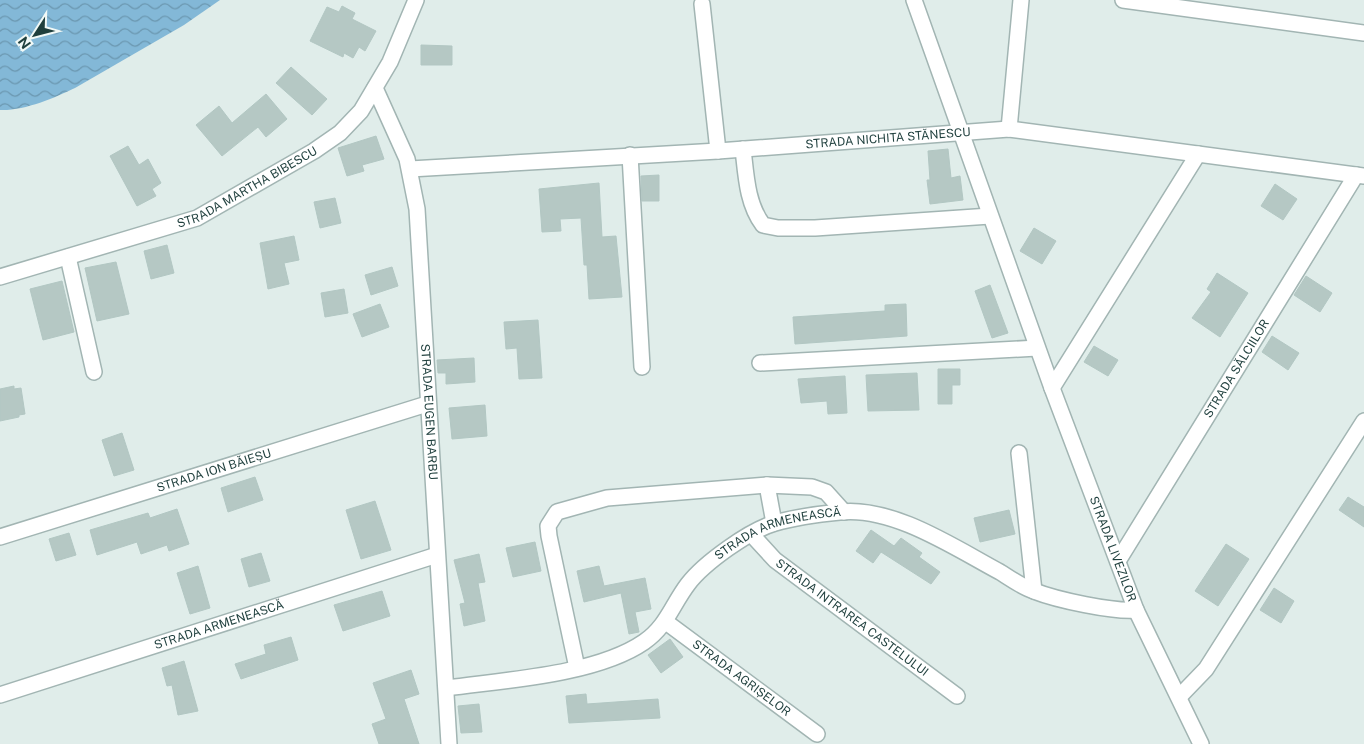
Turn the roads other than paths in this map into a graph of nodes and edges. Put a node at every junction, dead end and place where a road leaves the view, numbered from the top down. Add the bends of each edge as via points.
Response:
1 (416, 0) edge
2 (914, 0) edge
3 (1021, 0) edge
4 (1123, 0) edge
5 (702, 4) dead end
6 (1364, 33) edge
7 (375, 88) junction
8 (1009, 129) junction
9 (961, 132) junction
10 (743, 149) junction
11 (718, 151) junction
12 (1198, 154) junction
13 (630, 155) junction
14 (410, 169) junction
15 (1360, 175) edge
16 (990, 216) junction
17 (68, 257) junction
18 (0, 277) edge
19 (1037, 348) junction
20 (760, 363) dead end
21 (642, 366) dead end
22 (94, 372) dead end
23 (1052, 388) junction
24 (427, 404) junction
25 (1364, 421) edge
26 (1019, 453) dead end
27 (767, 485) junction
28 (844, 512) junction
29 (774, 523) junction
30 (752, 535) junction
31 (0, 537) edge
32 (437, 555) junction
33 (1118, 561) junction
34 (1034, 591) junction
35 (1136, 610) junction
36 (666, 622) junction
37 (578, 668) junction
38 (446, 688) junction
39 (0, 695) edge
40 (957, 696) dead end
41 (1179, 697) junction
42 (817, 734) dead end
43 (449, 744) edge
44 (1201, 744) edge

1 - 7 street, STRADA MARTHA BIBESCU via 390,62
2 - 9 street, STRADA LIVEZILOR
3 - 8 street
4 - 6 street
5 - 11 street
7 - 14 street, STRADA EUGEN BARBU
7 - 17 street, STRADA MARTHA BIBESCU via 340,133 197,218
8 - 9 street, STRADA NICHITA STĂNESCU
8 - 12 street, STRADA NICHITA STĂNESCU
9 - 10 street, STRADA NICHITA STĂNESCU
9 - 16 street, STRADA LIVEZILOR
10 - 11 street, STRADA NICHITA STĂNESCU
10 - 16 street via 748,189 755,214 763,225 815,228
11 - 13 street, STRADA NICHITA STĂNESCU
12 - 15 street, STRADA NICHITA STĂNESCU
12 - 23 street
13 - 14 street, STRADA NICHITA STĂNESCU
13 - 21 street
14 - 24 street, STRADA EUGEN BARBU via 417,209
15 - 33 street, STRADA SĂLCIILOR
16 - 19 street, STRADA LIVEZILOR
17 - 18 street, STRADA MARTHA BIBESCU
17 - 22 street
19 - 20 street
19 - 23 street, STRADA LIVEZILOR
23 - 33 street, STRADA LIVEZILOR
24 - 31 street, STRADA ION BĂIEȘU
24 - 32 street, STRADA EUGEN BARBU
25 - 41 street via 1206,669
26 - 34 street
27 - 28 street via 812,487 826,492
27 - 29 street
27 - 37 street via 607,498 557,512 548,526 549,536
28 - 29 street, STRADA ARMENEASCĂ
28 - 34 street, STRADA ARMENEASCĂ via 883,517 912,526
29 - 30 street, STRADA ARMENEASCĂ
30 - 36 street, STRADA ARMENEASCĂ via 722,551 688,584
30 - 40 street, STRADA INTRAREA CASTELULUI via 775,560
32 - 38 street, STRADA EUGEN BARBU
32 - 39 street, STRADA ARMENEASCĂ
33 - 35 street, STRADA LIVEZILOR
34 - 35 street, STRADA ARMENEASCĂ via 1120,611
35 - 41 street, STRADA LIVEZILOR
36 - 37 street, STRADA ARMENEASCĂ via 645,642 593,665
36 - 42 street, STRADA AGRIȘELOR
37 - 38 street, STRADA ARMENEASCĂ
38 - 43 street, STRADA EUGEN BARBU
41 - 44 street, STRADA LIVEZILOR

